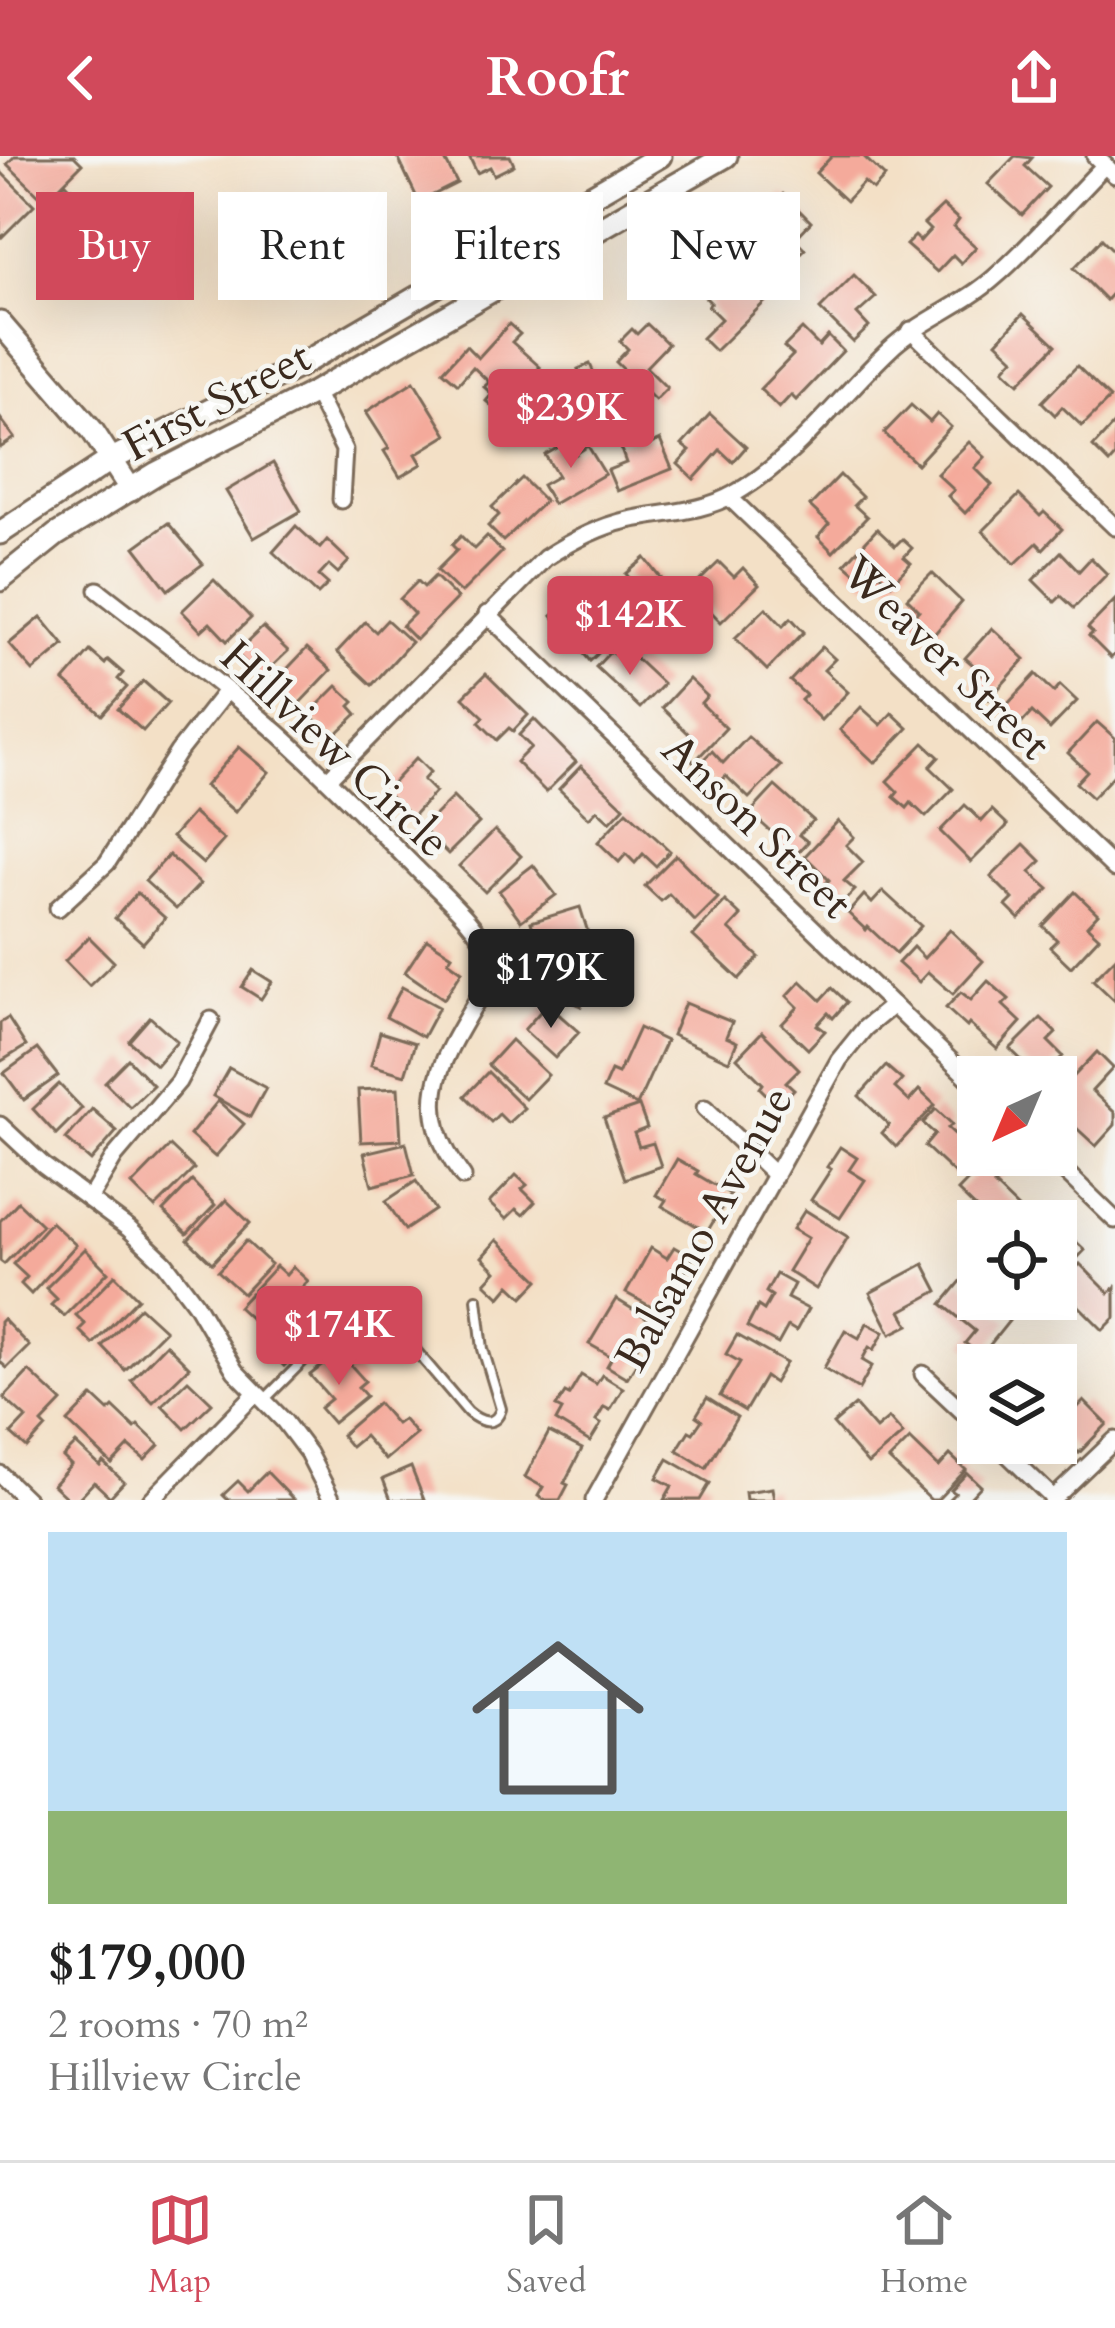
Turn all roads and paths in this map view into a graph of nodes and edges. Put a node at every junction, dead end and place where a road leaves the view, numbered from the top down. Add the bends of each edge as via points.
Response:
1 (660, 156) edge
2 (726, 156) edge
3 (1105, 165) edge
4 (0, 323) edge
5 (911, 330) junction
6 (315, 392) junction
7 (112, 459) junction
8 (131, 490) junction
9 (729, 497) junction
10 (341, 500) dead end
11 (1115, 526) edge
12 (0, 533) edge
13 (0, 580) edge
14 (98, 590) dead end
15 (487, 614) junction
16 (226, 691) junction
17 (328, 779) junction
18 (1115, 869) edge
19 (58, 908) dead end
20 (893, 1005) junction
21 (211, 1020) dead end
22 (957, 1067) edge
23 (705, 1108) dead end
24 (0, 1125) edge
25 (773, 1173) junction
26 (1070, 1176) edge
27 (464, 1178) dead end
28 (90, 1198) junction
29 (1115, 1220) edge
30 (477, 1299) dead end
31 (923, 1374) dead end
32 (259, 1398) junction
33 (957, 1406) edge
34 (1115, 1440) edge
35 (1017, 1464) edge
36 (0, 1474) edge
37 (1053, 1499) edge
38 (27, 1500) edge
39 (151, 1500) edge
40 (332, 1500) edge
41 (594, 1500) edge

1 - 7 main road, First Street via 297,367
2 - 6 main road, First Street
3 - 5 street via 994,278
4 - 7 main road
5 - 9 street via 783,460
5 - 11 street
6 - 8 main road, First Street
6 - 10 street via 344,450
7 - 8 main road
7 - 12 main road, First Street
8 - 13 main road, First Street
9 - 15 street via 571,541
9 - 18 street, Weaver Street
14 - 16 street, Hillview Circle
15 - 17 street
15 - 20 street, Anson Street
16 - 17 street, Hillview Circle
16 - 19 street via 107,863
17 - 27 street, Hillview Circle via 489,953 488,981 446,1053 435,1090 439,1135
20 - 22 street, Anson Street
20 - 25 street, Balsamo Avenue via 838,1060
21 - 28 street via 178,1082
23 - 25 street
24 - 28 street
25 - 41 street, Balsamo Avenue
26 - 29 street
28 - 32 street via 165,1264
30 - 32 lane via 501,1409 491,1422 468,1412 388,1318 368,1312 342,1322
31 - 33 street
32 - 39 street
32 - 40 street via 308,1453
34 - 37 street
35 - 37 street
36 - 38 street

